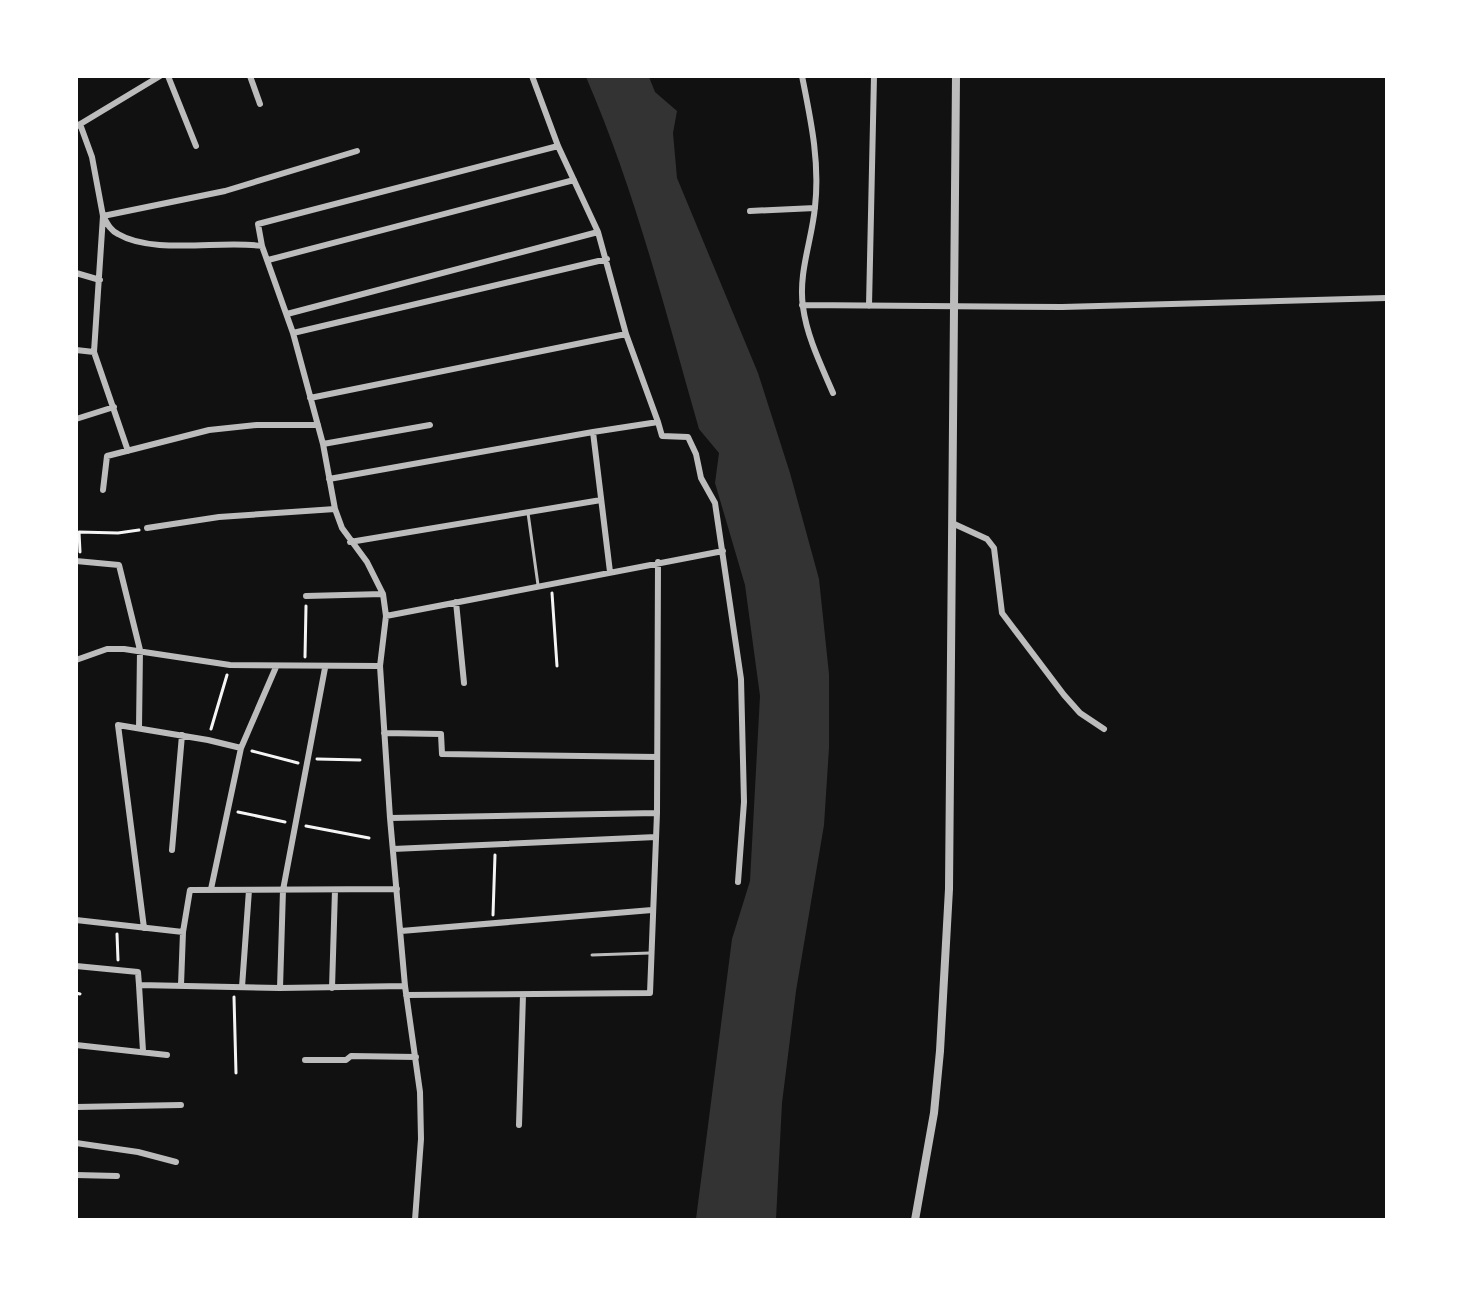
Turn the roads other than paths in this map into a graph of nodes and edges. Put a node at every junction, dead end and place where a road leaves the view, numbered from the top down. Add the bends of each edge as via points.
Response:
1 (160, 76) edge
2 (168, 76) edge
3 (250, 76) edge
4 (532, 76) edge
5 (802, 76) edge
6 (874, 76) edge
7 (956, 76) edge
8 (260, 104) dead end
9 (78, 125) edge
10 (196, 146) dead end
11 (558, 146) junction
12 (357, 150) dead end
13 (574, 180) junction
14 (815, 208) junction
15 (750, 211) dead end
16 (103, 216) junction
17 (598, 232) junction
18 (262, 246) junction
19 (607, 259) junction
20 (268, 260) junction
21 (76, 273) edge
22 (100, 280) junction
23 (1386, 298) edge
24 (802, 305) junction
25 (869, 306) junction
26 (954, 308) junction
27 (287, 314) junction
28 (293, 333) junction
29 (626, 334) junction
30 (76, 350) edge
31 (94, 352) junction
32 (832, 393) dead end
33 (310, 398) junction
34 (114, 407) junction
35 (76, 419) edge
36 (658, 422) junction
37 (318, 425) junction
38 (430, 425) dead end
39 (593, 432) junction
40 (323, 444) junction
41 (128, 450) junction
42 (329, 479) junction
43 (103, 490) dead end
44 (602, 500) junction
45 (335, 509) junction
46 (528, 513) junction
47 (952, 523) junction
48 (147, 528) road end
49 (350, 542) junction
50 (723, 551) junction
51 (79, 562) edge
52 (658, 562) junction
53 (610, 572) junction
54 (538, 587) junction
55 (383, 594) junction
56 (306, 596) road end
57 (456, 602) junction
58 (386, 616) junction
59 (140, 650) junction
60 (76, 660) edge
61 (380, 666) junction
62 (276, 667) junction
63 (324, 668) junction
64 (464, 683) dead end
65 (139, 728) junction
66 (1104, 729) dead end
67 (384, 733) junction
68 (182, 735) junction
69 (241, 748) junction
70 (657, 757) junction
71 (657, 813) junction
72 (390, 818) junction
73 (656, 837) junction
74 (393, 849) junction
75 (172, 850) dead end
76 (738, 882) dead end
77 (211, 889) junction
78 (397, 889) junction
79 (249, 890) junction
80 (283, 890) junction
81 (335, 890) junction
82 (652, 910) junction
83 (76, 920) edge
84 (144, 928) junction
85 (401, 931) junction
86 (183, 932) junction
87 (650, 953) junction
88 (592, 955) dead end
89 (76, 966) edge
90 (139, 985) junction
91 (181, 986) junction
92 (405, 986) junction
93 (242, 987) junction
94 (280, 988) junction
95 (332, 988) junction
96 (523, 994) junction
97 (406, 995) junction
98 (76, 1045) edge
99 (143, 1051) junction
100 (167, 1055) dead end
101 (416, 1057) junction
102 (305, 1060) dead end
103 (182, 1105) dead end
104 (76, 1107) edge
105 (519, 1125) dead end
106 (76, 1143) edge
107 (176, 1162) dead end
108 (76, 1175) edge
109 (117, 1176) dead end
110 (416, 1220) edge
111 (915, 1220) edge

1 - 9 street
2 - 10 street
3 - 8 street
4 - 11 street
5 - 14 street via 814,135
6 - 25 street
7 - 26 street
9 - 16 street via 92,157
11 - 13 street
11 - 18 street via 258,224
12 - 16 street via 225,191
13 - 17 street
13 - 20 street
14 - 15 street
14 - 24 street
16 - 18 street via 111,229 135,241
16 - 22 street
17 - 19 street
17 - 27 street
18 - 20 street
19 - 28 street
19 - 29 street
20 - 27 street
21 - 22 street
22 - 31 street
23 - 26 street
24 - 25 street
24 - 32 street
25 - 26 street
26 - 47 street
27 - 28 street
28 - 33 street
29 - 33 street
29 - 36 street
30 - 31 street
31 - 34 street
33 - 37 street
34 - 35 street
34 - 41 street
36 - 39 street
36 - 50 street via 662,436 683,436 692,441 701,478 715,503
37 - 40 street
37 - 41 street via 209,430
38 - 40 street
39 - 42 street
39 - 44 street
40 - 42 street
41 - 43 street via 107,456
42 - 45 street
44 - 46 street
44 - 53 street
45 - 48 street via 219,517
45 - 49 street
46 - 49 street
46 - 54 lane
47 - 66 street via 987,539 994,548 1002,613 1064,695 1080,713
47 - 111 street via 945,989 933,1113
49 - 55 street via 367,562
50 - 52 street
50 - 76 street via 741,679 744,802
51 - 59 street via 119,565
52 - 53 street
52 - 70 street
53 - 54 street
54 - 57 street
55 - 56 street
55 - 58 street
57 - 58 street
57 - 64 street
58 - 61 street
59 - 60 street via 107,649
59 - 62 street via 230,665
59 - 65 street
61 - 63 street
61 - 67 street
62 - 63 street
62 - 69 street
63 - 80 street
65 - 68 street
65 - 84 street via 118,725
67 - 70 street via 441,734 442,753
67 - 72 street
68 - 69 street
68 - 75 street
69 - 77 street
70 - 71 street
71 - 72 street
71 - 73 street
72 - 74 street
73 - 74 street
73 - 82 street
74 - 78 street
77 - 79 street
77 - 86 street via 188,891
78 - 81 street
78 - 85 street
79 - 80 street
79 - 93 street
80 - 81 street
80 - 94 street
81 - 95 street
82 - 85 street
82 - 87 street
83 - 84 street
84 - 86 street
85 - 92 street
86 - 91 street
87 - 88 lane
87 - 96 street via 650,993
89 - 90 street via 138,972
90 - 91 street
90 - 99 street
91 - 93 street
92 - 95 street
92 - 97 street
93 - 94 street
94 - 95 street
96 - 97 street
96 - 105 street
97 - 101 street
98 - 99 street
99 - 100 street
101 - 102 street
101 - 110 street via 421,1139
103 - 104 street
106 - 107 street
108 - 109 street

